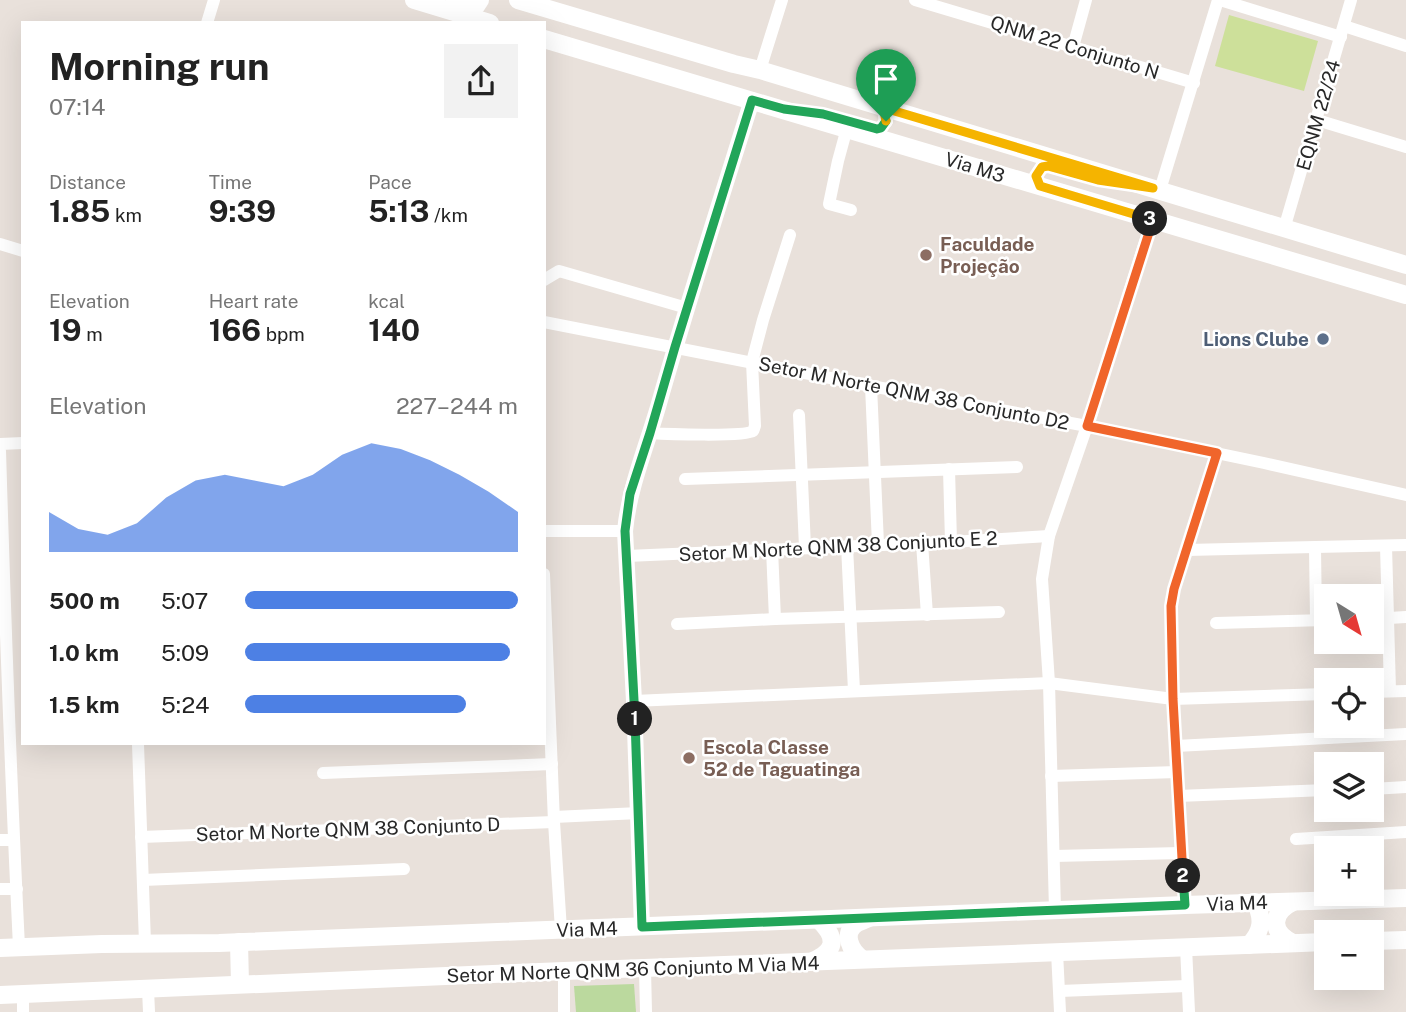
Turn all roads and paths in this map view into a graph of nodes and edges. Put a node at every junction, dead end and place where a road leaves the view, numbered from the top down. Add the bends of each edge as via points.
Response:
1 (214, 0) edge
2 (415, 0) edge
3 (441, 0) edge
4 (480, 0) edge
5 (518, 0) edge
6 (782, 0) edge
7 (915, 0) edge
8 (1086, 0) edge
9 (1219, 0) edge
10 (1351, 0) edge
11 (208, 21) edge
12 (484, 21) edge
13 (1342, 32) junction
14 (546, 40) edge
15 (1406, 46) edge
16 (1073, 47) junction
17 (734, 64) junction
18 (634, 66) junction
19 (760, 70) junction
20 (1194, 83) junction
21 (752, 100) junction
22 (881, 107) junction
23 (784, 109) junction
24 (1317, 120) junction
25 (847, 128) junction
26 (1406, 147) edge
27 (1040, 186) junction
28 (1156, 189) junction
29 (851, 210) dead end
30 (1153, 220) junction
31 (1284, 229) junction
32 (790, 235) dead end
33 (0, 244) edge
34 (21, 250) edge
35 (1293, 262) junction
36 (1399, 262) edge
37 (546, 267) edge
38 (559, 271) junction
39 (546, 280) edge
40 (1406, 295) edge
41 (687, 308) junction
42 (546, 323) edge
43 (675, 347) junction
44 (752, 362) junction
45 (871, 386) junction
46 (799, 415) dead end
47 (1087, 426) junction
48 (650, 433) junction
49 (21, 443) edge
50 (0, 444) edge
51 (0, 453) edge
52 (1217, 453) junction
53 (1017, 467) dead end
54 (949, 470) junction
55 (874, 472) junction
56 (801, 475) junction
57 (685, 479) dead end
58 (1406, 495) edge
59 (546, 531) edge
60 (625, 531) junction
61 (1049, 536) junction
62 (951, 542) junction
63 (922, 543) junction
64 (878, 544) junction
65 (1406, 545) edge
66 (847, 546) junction
67 (1386, 546) junction
68 (805, 547) junction
69 (1315, 548) junction
70 (772, 549) junction
71 (1187, 550) junction
72 (1, 551) edge
73 (626, 556) junction
74 (1318, 584) edge
75 (999, 612) dead end
76 (927, 615) junction
77 (852, 617) junction
78 (1406, 617) edge
79 (1384, 618) edge
80 (1388, 618) junction
81 (775, 619) junction
82 (1314, 620) edge
83 (1216, 623) dead end
84 (677, 624) dead end
85 (4, 647) edge
86 (546, 661) edge
87 (1049, 683) junction
88 (854, 691) junction
89 (1384, 691) edge
90 (1390, 691) junction
91 (1406, 691) edge
92 (1314, 694) edge
93 (1173, 699) junction
94 (634, 701) junction
95 (548, 726) edge
96 (1406, 734) edge
97 (5, 745) edge
98 (138, 745) edge
99 (1175, 746) junction
100 (552, 764) junction
101 (1177, 772) junction
102 (323, 773) dead end
103 (1051, 776) junction
104 (1406, 788) edge
105 (1384, 789) edge
106 (1314, 790) edge
107 (1178, 796) junction
108 (639, 813) junction
109 (554, 820) junction
110 (1406, 832) edge
111 (141, 836) junction
112 (15, 839) junction
113 (1296, 839) dead end
114 (0, 841) edge
115 (1181, 853) junction
116 (1054, 856) junction
117 (404, 870) dead end
118 (143, 880) junction
119 (17, 888) junction
120 (0, 889) edge
121 (1406, 898) edge
122 (1255, 902) junction
123 (1293, 902) junction
124 (1185, 905) junction
125 (1055, 910) junction
126 (869, 918) junction
127 (819, 920) junction
128 (642, 927) junction
129 (561, 930) junction
130 (1406, 940) edge
131 (1384, 941) edge
132 (239, 942) junction
133 (1314, 942) edge
134 (145, 943) junction
135 (1293, 943) junction
136 (1257, 945) junction
137 (19, 947) junction
138 (1186, 947) junction
139 (0, 948) edge
140 (1057, 952) junction
141 (862, 959) junction
142 (811, 962) junction
143 (645, 969) junction
144 (564, 971) junction
145 (240, 984) junction
146 (1187, 986) junction
147 (148, 989) junction
148 (1060, 991) junction
149 (0, 995) edge
150 (23, 1003) edge
151 (149, 1012) edge
152 (564, 1012) edge
153 (646, 1012) edge
154 (1060, 1012) edge
155 (1189, 1012) edge

1 - 11 street
2 - 12 main road
3 - 4 main road via 470,8
5 - 17 main road
6 - 19 street
7 - 16 street, QNM 22 Conjunto N
8 - 16 street
9 - 13 street
9 - 20 street
10 - 13 street, EQNM 22/24
13 - 15 street
13 - 24 street, EQNM 22/24
14 - 18 main road, Via M3
16 - 20 street, QNM 22 Conjunto N
17 - 18 main road via 639,44 629,52
17 - 19 main road
18 - 21 main road, Via M3
19 - 22 main road
20 - 28 street
21 - 23 main road, Via M3
21 - 41 street
22 - 23 main road via 886,123 877,129
22 - 28 main road
23 - 25 main road, Via M3
24 - 26 street
24 - 31 street, EQNM 22/24
25 - 27 main road, Via M3
25 - 29 street via 829,204
27 - 28 main road via 1037,173 1048,166
27 - 30 main road, Via M3
28 - 31 main road
30 - 35 main road, Via M3
30 - 47 street
31 - 36 main road
32 - 44 street
33 - 34 street
35 - 36 main road via 1331,265 1386,281 1397,273
35 - 40 main road, Via M3
37 - 38 street
38 - 39 street
38 - 41 street
41 - 43 street
42 - 43 street, Setor M Norte QNM 38 Conjunto D2
43 - 44 street, Setor M Norte QNM 38 Conjunto D2
43 - 48 street
44 - 45 street, Setor M Norte QNM 38 Conjunto D2
44 - 48 street via 755,426 750,433
45 - 47 street, Setor M Norte QNM 38 Conjunto D2
45 - 55 street
46 - 56 street
47 - 52 street, Setor M Norte QNM 38 Conjunto D2
47 - 61 street
48 - 60 street via 630,494
49 - 50 street
51 - 72 street
52 - 58 street, Setor M Norte QNM 38 Conjunto D2
52 - 71 street
53 - 54 street
54 - 55 street
54 - 62 street
55 - 56 street
55 - 64 street
56 - 57 street
56 - 68 street
59 - 60 street
60 - 73 street
61 - 62 street, Setor M Norte QNM 38 Conjunto E 2
61 - 87 street via 1042,579
62 - 63 street, Setor M Norte QNM 38 Conjunto E 2
63 - 64 street, Setor M Norte QNM 38 Conjunto E 2
63 - 76 street
64 - 66 street, Setor M Norte QNM 38 Conjunto E 2
65 - 67 street
66 - 68 street, Setor M Norte QNM 38 Conjunto E 2
66 - 77 street
67 - 69 street
67 - 80 street
68 - 70 street, Setor M Norte QNM 38 Conjunto E 2
69 - 71 street
69 - 74 street
70 - 73 street, Setor M Norte QNM 38 Conjunto E 2
70 - 81 street
71 - 93 street via 1171,606
72 - 85 street
73 - 94 street
75 - 76 street
76 - 77 street
77 - 81 street
77 - 88 street
78 - 80 street
79 - 80 street
80 - 90 street
81 - 84 street
82 - 83 street
85 - 97 street
86 - 95 street
87 - 88 street
87 - 93 street
87 - 103 street
88 - 94 street
89 - 90 street
90 - 91 street
92 - 93 street
93 - 99 street
94 - 108 street
95 - 100 street
96 - 99 street
97 - 112 street
98 - 111 street
99 - 101 street
100 - 102 street
100 - 109 street
101 - 103 street
101 - 107 street
103 - 116 street
104 - 105 street
106 - 107 street
107 - 115 street
108 - 109 street, Setor M Norte QNM 38 Conjunto D
108 - 128 street
109 - 111 street, Setor M Norte QNM 38 Conjunto D
109 - 129 street
110 - 113 street
111 - 118 street
112 - 114 street
112 - 119 street
115 - 116 street
115 - 124 street
116 - 125 street
117 - 118 street
118 - 134 street
119 - 120 street
119 - 137 street
121 - 123 main road, Via M4
122 - 123 main road, Via M4
122 - 124 main road, Via M4
122 - 136 main road via 1261,923
123 - 135 main road via 1283,907 1276,926 1278,933
124 - 125 main road, Via M4
125 - 126 main road, Via M4
126 - 127 main road, Via M4
126 - 141 main road via 857,923 848,936 851,948
127 - 128 main road, Via M4
127 - 142 main road via 831,936 831,945 828,953
128 - 129 main road, Via M4
129 - 132 main road, Via M4
130 - 131 main road
132 - 134 main road, Via M4
132 - 145 main road
133 - 135 main road
134 - 137 main road, Via M4
135 - 136 main road
136 - 138 main road, Setor M Norte QNM 36 Conjunto M Via M4
137 - 139 main road, Via M4
138 - 140 main road, Setor M Norte QNM 36 Conjunto M Via M4
138 - 146 street
140 - 141 main road, Setor M Norte QNM 36 Conjunto M Via M4
140 - 148 street
141 - 142 main road, Setor M Norte QNM 36 Conjunto M Via M4
142 - 143 main road, Setor M Norte QNM 36 Conjunto M Via M4
143 - 144 main road, Setor M Norte QNM 36 Conjunto M Via M4
143 - 153 street
144 - 145 main road, Setor M Norte QNM 36 Conjunto M Via M4
144 - 152 street
145 - 147 main road, Setor M Norte QNM 36 Conjunto M Via M4
146 - 148 street
146 - 155 street
147 - 150 main road, Setor M Norte QNM 36 Conjunto M Via M4
147 - 151 street
148 - 154 street
149 - 150 main road, Setor M Norte QNM 36 Conjunto M Via M4

